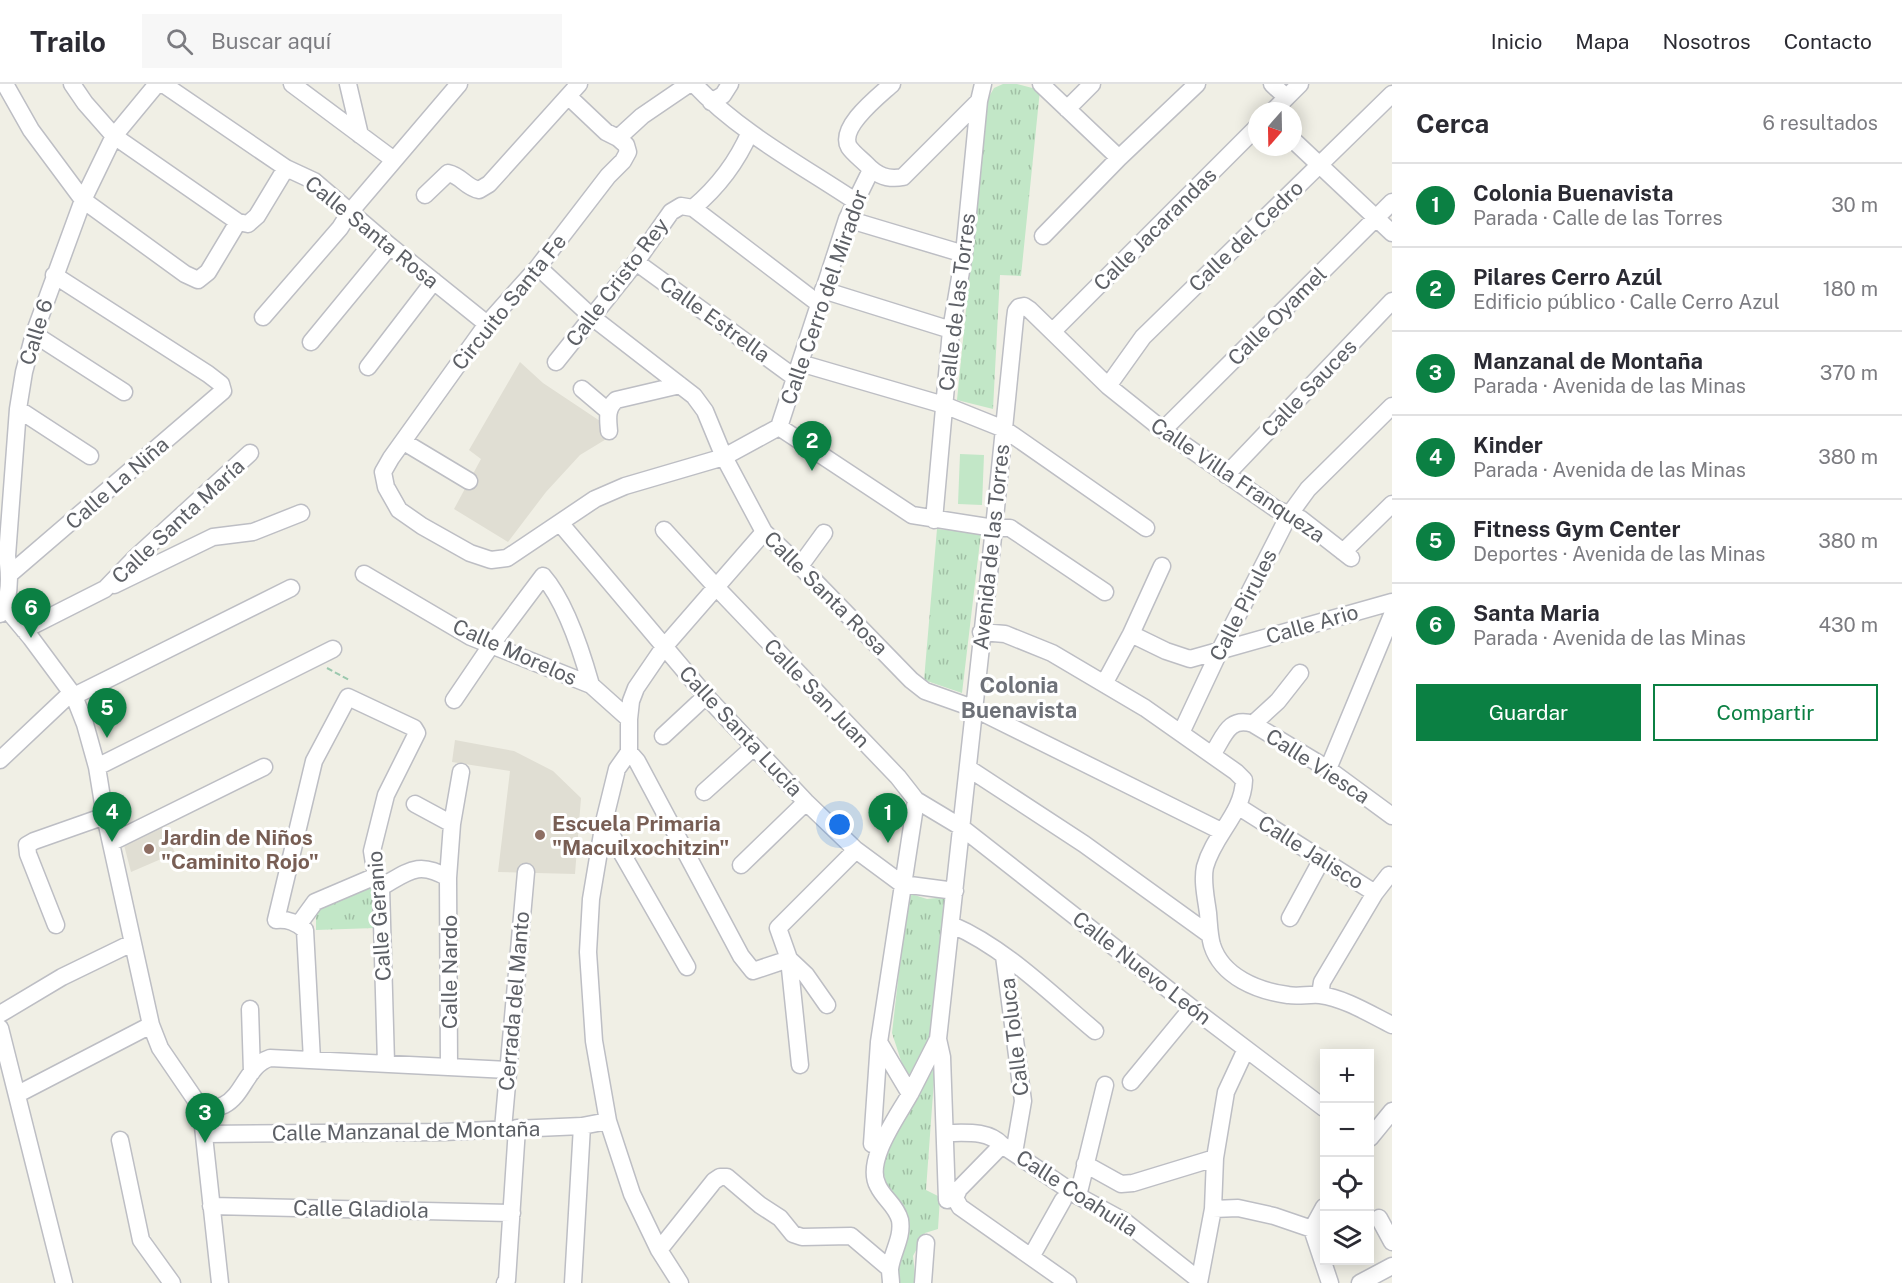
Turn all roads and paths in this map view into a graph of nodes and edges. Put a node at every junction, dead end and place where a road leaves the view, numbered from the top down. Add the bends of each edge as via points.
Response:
1 (5, 84) edge
2 (72, 84) edge
3 (157, 84) edge
4 (163, 84) edge
5 (292, 84) edge
6 (348, 84) edge
7 (459, 84) edge
8 (689, 84) edge
9 (694, 84) edge
10 (730, 84) edge
11 (892, 84) edge
12 (983, 84) edge
13 (1041, 84) edge
14 (1092, 84) edge
15 (1197, 84) edge
16 (1272, 84) edge
17 (1300, 84) edge
18 (574, 91) edge
19 (1392, 94) edge
20 (1286, 97) junction
21 (979, 101) junction
22 (711, 102) junction
23 (1281, 102) edge
24 (1067, 108) junction
25 (750, 132) junction
26 (360, 135) junction
27 (114, 136) junction
28 (1248, 137) edge
29 (618, 138) junction
30 (1302, 149) edge
31 (1119, 158) junction
32 (394, 160) junction
33 (1318, 165) junction
34 (286, 168) junction
35 (871, 170) junction
36 (425, 195) dead end
37 (83, 200) junction
38 (855, 201) junction
39 (1392, 202) edge
40 (693, 208) junction
41 (350, 212) junction
42 (847, 219) junction
43 (1375, 219) junction
44 (238, 222) junction
45 (1392, 234) edge
46 (1043, 236) dead end
47 (390, 246) junction
48 (964, 255) junction
49 (636, 262) junction
50 (538, 267) junction
51 (54, 274) junction
52 (434, 281) junction
53 (821, 297) junction
54 (1392, 301) edge
55 (1019, 307) joint
56 (263, 317) dead end
57 (592, 317) junction
58 (487, 324) junction
59 (951, 330) junction
60 (1053, 331) junction
61 (34, 334) junction
62 (311, 342) dead end
63 (556, 362) dead end
64 (368, 367) dead end
65 (797, 370) junction
66 (680, 385) junction
67 (1108, 386) junction
68 (582, 389) dead end
69 (124, 392) dead end
70 (944, 405) junction
71 (1392, 406) edge
72 (18, 409) junction
73 (608, 411) junction
74 (779, 427) junction
75 (1004, 429) junction
76 (1163, 430) junction
77 (609, 431) dead end
78 (404, 442) junction
79 (250, 453) dead end
80 (90, 456) dead end
81 (724, 458) junction
82 (6, 461) edge
83 (1226, 476) junction
84 (469, 481) dead end
85 (1392, 504) edge
86 (301, 513) dead end
87 (1289, 515) junction
88 (934, 520) junction
89 (560, 523) junction
90 (994, 528) junction
91 (1146, 528) dead end
92 (664, 530) dead end
93 (764, 532) junction
94 (824, 533) dead end
95 (491, 560) joint
96 (800, 566) junction
97 (1161, 566) dead end
98 (10, 574) junction
99 (364, 574) dead end
100 (291, 588) dead end
101 (717, 588) junction
102 (105, 589) junction
103 (1105, 592) dead end
104 (1392, 602) edge
105 (2, 611) edge
106 (1392, 615) edge
107 (24, 630) junction
108 (981, 632) junction
109 (1131, 634) junction
110 (492, 644) junction
111 (664, 647) junction
112 (333, 649) dead end
113 (1220, 650) junction
114 (311, 660) junction
115 (1300, 673) dead end
116 (1104, 684) junction
117 (591, 685) junction
118 (73, 694) junction
119 (706, 696) junction
120 (348, 697) junction
121 (454, 700) dead end
122 (974, 708) junction
123 (629, 719) junction
124 (1248, 722) junction
125 (1181, 733) junction
126 (663, 736) dead end
127 (754, 747) junction
128 (629, 752) junction
129 (1212, 755) junction
130 (0, 760) edge
131 (264, 767) dead end
132 (97, 768) junction
133 (968, 768) junction
134 (1328, 769) junction
135 (462, 772) dead end
136 (704, 792) dead end
137 (916, 800) junction
138 (806, 802) junction
139 (415, 804) dead end
140 (1239, 807) junction
141 (105, 816) junction
142 (1392, 816) edge
143 (604, 822) junction
144 (453, 824) junction
145 (961, 826) junction
146 (1221, 831) junction
147 (112, 843) junction
148 (856, 850) junction
149 (1322, 859) junction
150 (741, 866) dead end
151 (525, 872) dead end
152 (1389, 875) dead end
153 (448, 878) junction
154 (378, 882) junction
155 (902, 884) junction
156 (955, 891) junction
157 (1375, 893) junction
158 (1290, 918) dead end
159 (299, 924) junction
160 (56, 925) dead end
161 (952, 925) junction
162 (1210, 935) junction
163 (132, 943) junction
164 (1004, 956) junction
165 (789, 959) junction
166 (687, 967) dead end
167 (1320, 995) junction
168 (827, 1005) dead end
169 (1192, 1008) junction
170 (250, 1009) dead end
171 (0, 1014) edge
172 (152, 1024) junction
173 (1392, 1025) edge
174 (0, 1028) edge
175 (1095, 1030) dead end
176 (938, 1039) junction
177 (879, 1042) junction
178 (1246, 1050) junction
179 (312, 1059) junction
180 (386, 1063) junction
181 (800, 1065) dead end
182 (449, 1067) junction
183 (508, 1070) junction
184 (252, 1071) junction
185 (1131, 1082) dead end
186 (1105, 1084) dead end
187 (18, 1094) junction
188 (910, 1094) junction
189 (1320, 1104) edge
190 (201, 1108) junction
191 (1392, 1111) edge
192 (608, 1122) junction
193 (582, 1126) junction
194 (510, 1129) junction
195 (945, 1133) junction
196 (1374, 1133) edge
197 (204, 1134) junction
198 (120, 1140) dead end
199 (872, 1144) dead end
200 (1008, 1149) junction
201 (1215, 1158) junction
202 (1085, 1164) junction
203 (1071, 1198) junction
204 (951, 1199) junction
205 (211, 1206) junction
206 (1213, 1209) junction
207 (1322, 1211) edge
208 (512, 1212) junction
209 (1380, 1217) edge
210 (1312, 1229) junction
211 (1392, 1242) edge
212 (926, 1243) dead end
213 (1320, 1246) edge
214 (659, 1250) junction
215 (1031, 1257) junction
216 (1326, 1265) edge
217 (1392, 1266) edge
218 (891, 1276) edge
219 (506, 1281) edge
220 (1199, 1281) edge
221 (64, 1283) edge
222 (172, 1283) edge
223 (220, 1283) edge
224 (573, 1283) edge
225 (680, 1283) edge
226 (922, 1283) edge
227 (1068, 1283) edge
228 (1330, 1283) edge
229 (1360, 1283) edge

1 - 37 street via 32,130
2 - 27 street
3 - 27 street, Calle 6
4 - 34 street, Calle Santa Rosa
5 - 26 street
6 - 26 street
7 - 32 street
8 - 29 street
9 - 22 street
10 - 22 street via 723,95
11 - 35 street via 848,132 849,146
12 - 21 street, Calle de las Torres
13 - 24 street
14 - 24 street
15 - 31 street
16 - 20 street
17 - 20 street
18 - 29 street via 606,132
18 - 36 street via 489,184 479,190 471,188 457,175 448,173
19 - 33 street, Calle del Cedro
20 - 23 street
21 - 35 street, Calle Cerro del Mirador via 903,177 892,179
21 - 48 street, Calle de las Torres
22 - 25 street
24 - 31 street
25 - 38 street
25 - 40 street, Calle Cristo Rey via 725,175
26 - 32 street
27 - 37 street, Calle 6
27 - 44 street
28 - 60 street, Calle Jacarandas
29 - 50 street, Circuito Santa Fe via 628,152 623,161
30 - 33 street
31 - 46 street
32 - 41 street
33 - 43 street
33 - 67 street, Calle del Cedro via 1143,338
34 - 41 street, Calle Santa Rosa via 314,181
34 - 44 street via 257,216 248,224
35 - 38 street, Calle Cerro del Mirador
37 - 44 street via 198,280 208,272
37 - 51 street, Calle 6
38 - 42 street, Calle Cerro del Mirador
39 - 43 street, Calle Oyamel
40 - 49 street, Calle Cristo Rey via 681,206 671,212
40 - 53 street
41 - 47 street, Calle Santa Rosa
41 - 56 street
42 - 48 street
42 - 53 street, Calle Cerro del Mirador
43 - 45 street
43 - 76 street, Calle Oyamel
47 - 52 street, Calle Santa Rosa
47 - 62 street
48 - 59 street, Calle de las Torres
49 - 57 street, Calle Cristo Rey
49 - 65 street, Calle Estrella
50 - 57 street, Calle Santa Rosa
50 - 58 street, Circuito Santa Fe
51 - 61 street, Calle 6
51 - 98 street, Calle La Niña via 208,374 221,384 223,391
52 - 58 street, Calle Santa Rosa
52 - 64 street
53 - 59 street
53 - 65 street, Calle Cerro del Mirador
54 - 83 street, Calle Sauces
55 - 60 street, Calle Villa Franqueza via 1030,310
55 - 75 street, Avenida de las Torres
57 - 63 street, Calle Cristo Rey
57 - 66 street, Calle Santa Rosa
58 - 78 street, Circuito Santa Fe
59 - 70 street, Calle de las Torres
60 - 67 street, Calle Villa Franqueza
61 - 69 street
61 - 72 street, Calle 6
65 - 70 street, Calle Estrella
65 - 74 street, Calle Cerro del Mirador
66 - 73 street via 616,400
66 - 81 street, Calle Santa Rosa via 705,411
67 - 76 street, Calle Villa Franqueza
68 - 73 street
70 - 75 street, Calle Estrella
70 - 88 street, Calle de las Torres
71 - 87 street, Calle Pirules via 1308,489
72 - 80 street
72 - 82 street, Calle 6
73 - 77 street
74 - 81 street, Calle Cerro del Mirador
74 - 88 street via 896,506
75 - 90 street, Avenida de las Torres
75 - 91 street, Calle Estrella
76 - 83 street, Calle Villa Franqueza
78 - 84 street
78 - 95 street, Circuito Santa Fe via 383,472 386,487 399,510 470,553
79 - 102 street, Calle Santa María
81 - 89 street, Calle Cerro del Mirador via 625,486 595,499
81 - 93 street, Calle Santa Rosa
82 - 98 street, Calle 6
83 - 87 street, Calle Villa Franqueza
85 - 87 street, Calle Villa Franqueza via 1347,555 1301,519
86 - 102 street, Calle Santa María via 254,532 213,537
87 - 113 street, Calle Pirules
88 - 90 street
89 - 95 street, Calle Cerro del Mirador via 507,558
89 - 111 street, Calle Santa Lucía
90 - 103 street via 1010,528
90 - 108 street, Avenida de las Torres
92 - 101 street
93 - 96 street, Calle Santa Rosa
93 - 101 street
94 - 96 street
96 - 122 street, Calle Santa Rosa via 911,680 925,691
97 - 109 street
98 - 105 street, Calle 6
99 - 110 street, Calle Morelos via 471,637
100 - 118 street
101 - 111 street
101 - 137 street, Calle San Juan
102 - 107 street, Calle Santa María
104 - 113 street, Calle Ario
105 - 107 street
106 - 134 street, Calle Ario
107 - 118 street
108 - 116 street via 1005,634 1052,653
108 - 122 street, Avenida de las Torres
109 - 113 street, Calle Ario via 1190,658
109 - 116 street
110 - 117 street, Calle Morelos
110 - 117 street via 543,576 564,613
110 - 121 street
111 - 119 street, Calle Santa Lucía
111 - 123 street via 636,688
112 - 114 street
113 - 125 street, Calle Pirules
114 - 120 path via 349,680
114 - 132 street
115 - 124 street via 1278,701
116 - 125 street
117 - 123 street, Calle Morelos
118 - 130 street
118 - 132 street
119 - 126 street
119 - 127 street, Calle Santa Lucía
120 - 154 street, Calle Geranio via 414,728 417,733 386,795 372,851
120 - 159 street via 314,761 276,920
122 - 133 street, Avenida de las Torres
122 - 146 street, Calle Santa Rosa
123 - 128 street
124 - 129 street via 1236,722 1227,730
124 - 134 street, Calle Viesca
125 - 129 street
127 - 136 street
127 - 138 street, Calle Santa Lucía
128 - 143 street via 617,769
128 - 165 street via 741,956 753,971
129 - 140 street via 1244,780
131 - 147 street
132 - 141 street
133 - 145 street, Avenida de las Torres
133 - 162 street via 1084,844
134 - 142 street, Calle Viesca
135 - 144 street, Calle Nardo
137 - 145 street, Calle Nuevo León
137 - 155 street
138 - 148 street, Calle Santa Lucía
138 - 150 street
139 - 144 street
140 - 146 street
140 - 149 street, Calle Jalisco
141 - 147 street
141 - 160 street via 27,845
143 - 166 street
143 - 192 street via 591,899 588,952 594,1041
144 - 153 street, Calle Nardo
145 - 156 street, Avenida de las Torres
145 - 169 street, Calle Nuevo León
146 - 162 street via 1205,869
147 - 163 street
148 - 155 street, Calle Santa Lucía
148 - 165 street via 778,928
149 - 157 street, Calle Jalisco
149 - 158 street
151 - 183 street, Cerrada del Manto
152 - 157 street
153 - 154 street via 422,868
153 - 182 street, Calle Nardo
154 - 159 street via 315,902
154 - 180 street, Calle Geranio
155 - 156 street, Calle Santa Lucía
155 - 177 street
156 - 161 street, Avenida de las Torres
157 - 167 street, Calle Jalisco via 1322,982
159 - 179 street via 305,930
161 - 164 street via 974,934
161 - 176 street, Avenida de las Torres
162 - 167 street via 1218,958 1250,986 1290,996
163 - 171 street via 62,977
163 - 172 street
164 - 175 street
164 - 200 street, Calle Toluca via 1023,1101
165 - 168 street
165 - 181 street
167 - 173 street
169 - 178 street, Calle Nuevo León
169 - 185 street
170 - 184 street
172 - 187 street
172 - 190 street via 160,1048
174 - 187 street
176 - 188 street, Avenida de las Torres
176 - 195 street, Avenida de las Torres
177 - 188 street
177 - 199 street
178 - 189 street, Calle Nuevo León
178 - 201 street via 1226,1092
179 - 180 street
179 - 184 street via 270,1058 262,1060
180 - 182 street
182 - 183 street
183 - 194 street, Cerrada del Manto
184 - 190 street via 232,1100 222,1106
186 - 202 street
187 - 221 street
188 - 218 street via 879,1150 874,1169 877,1185 900,1220 901,1235
190 - 197 street
191 - 196 street
192 - 193 street, Calle Manzanal de Montaña
192 - 214 street via 632,1194
193 - 194 street, Calle Manzanal de Montaña
193 - 224 street
194 - 197 street, Calle Manzanal de Montaña
194 - 208 street, Cerrada del Manto
195 - 200 street, Calle Coahuila via 985,1135 996,1138
195 - 204 street, Avenida de las Torres
197 - 205 street
198 - 222 street via 141,1240
200 - 203 street, Calle Coahuila
200 - 204 street
201 - 202 street via 1121,1184
201 - 206 street
202 - 203 street
203 - 215 street
203 - 220 street, Calle Coahuila via 1124,1221
204 - 215 street
205 - 208 street, Calle Gladiola
205 - 223 street
206 - 210 street via 1238,1208
206 - 220 street
207 - 210 street
208 - 219 street, Cerrada del Manto
209 - 211 street
210 - 213 street
212 - 226 street
214 - 218 street via 720,1176 728,1177 780,1218 793,1234 851,1236
214 - 225 street
215 - 227 street
216 - 228 street
217 - 229 street

